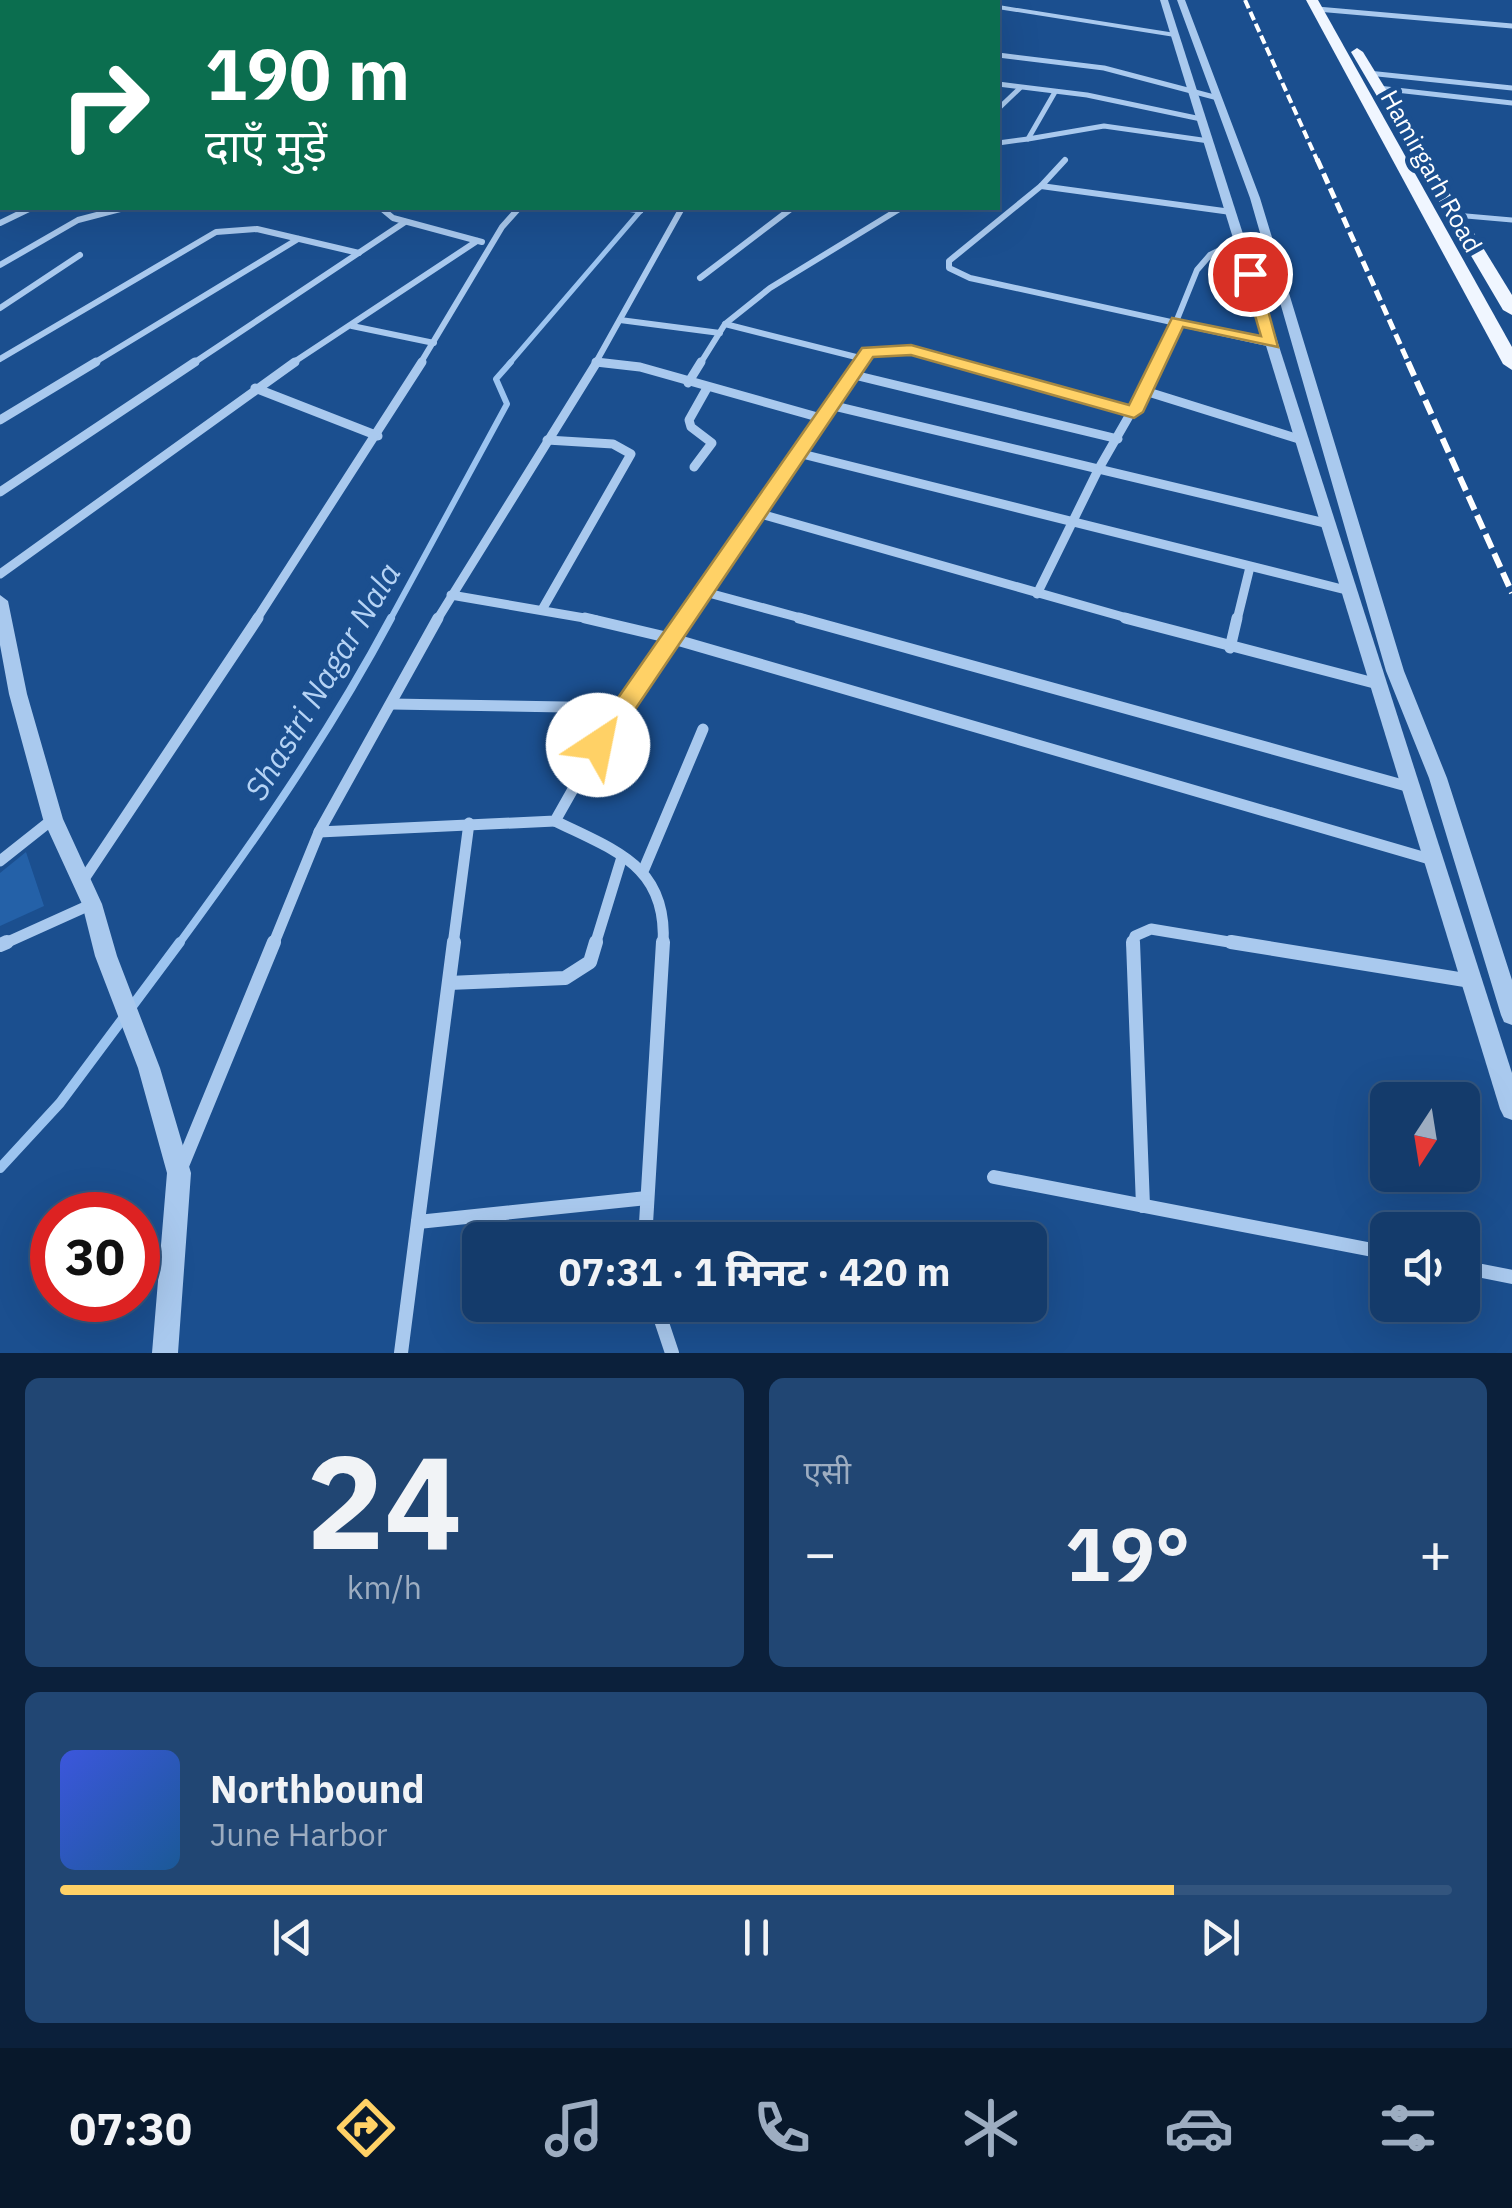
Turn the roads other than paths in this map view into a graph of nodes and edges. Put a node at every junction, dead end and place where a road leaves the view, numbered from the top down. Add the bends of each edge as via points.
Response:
1 (1164, 0) edge
2 (1181, 0) edge
3 (1000, 3) edge
4 (1322, 5) edge
5 (1512, 26) edge
6 (1175, 35) junction
7 (1000, 55) edge
8 (1368, 72) junction
9 (1000, 84) edge
10 (1020, 88) junction
11 (1378, 88) junction
12 (1512, 88) edge
13 (1055, 92) junction
14 (1193, 92) junction
15 (1214, 97) junction
16 (1512, 103) edge
17 (1000, 107) edge
18 (1201, 118) junction
19 (1028, 139) junction
20 (1208, 141) junction
21 (1000, 143) edge
22 (1064, 160) dead end
23 (1041, 186) junction
24 (27, 210) edge
25 (116, 210) edge
26 (381, 210) edge
27 (517, 210) edge
28 (681, 210) edge
29 (789, 210) edge
30 (898, 210) edge
31 (1231, 212) junction
32 (1454, 215) junction
33 (1512, 220) edge
34 (405, 222) junction
35 (0, 223) edge
36 (298, 238) junction
37 (1240, 240) junction
38 (477, 242) junction
39 (491, 245) junction
40 (359, 253) junction
41 (80, 255) dead end
42 (0, 265) edge
43 (700, 278) dead end
44 (0, 308) edge
45 (1512, 310) edge
46 (620, 320) junction
47 (1178, 321) junction
48 (351, 326) junction
49 (722, 329) junction
50 (434, 343) junction
51 (1272, 344) junction
52 (860, 358) junction
53 (0, 359) edge
54 (596, 362) junction
55 (1512, 364) edge
56 (850, 374) junction
57 (688, 382) junction
58 (256, 388) junction
59 (707, 388) junction
60 (1146, 391) junction
61 (830, 406) junction
62 (1134, 412) junction
63 (821, 418) junction
64 (0, 420) edge
65 (378, 436) junction
66 (1118, 438) junction
67 (548, 440) junction
68 (1302, 440) junction
69 (798, 453) junction
70 (694, 467) dead end
71 (1098, 470) junction
72 (0, 492) edge
73 (756, 513) junction
74 (1075, 524) junction
75 (1329, 524) junction
76 (1250, 567) junction
77 (0, 574) edge
78 (1350, 591) junction
79 (705, 592) junction
80 (1037, 594) junction
81 (450, 595) junction
82 (0, 601) edge
83 (543, 608) junction
84 (670, 638) junction
85 (1230, 648) junction
86 (1379, 684) junction
87 (391, 704) junction
88 (622, 708) junction
89 (703, 728) dead end
90 (1411, 788) junction
91 (53, 820) junction
92 (555, 821) junction
93 (470, 823) junction
94 (320, 832) junction
95 (622, 857) junction
96 (1434, 860) junction
97 (0, 861) edge
98 (644, 869) junction
99 (82, 882) junction
100 (92, 904) junction
101 (0, 946) edge
102 (1472, 981) junction
103 (449, 984) junction
104 (1512, 1016) edge
105 (1512, 1109) edge
106 (179, 1173) junction
107 (994, 1177) dead end
108 (647, 1198) junction
109 (1143, 1206) junction
110 (418, 1222) junction
111 (646, 1222) edge
112 (1370, 1250) edge
113 (1480, 1271) edge
114 (1512, 1277) edge
115 (662, 1322) edge
116 (166, 1353) edge
117 (401, 1353) edge
118 (672, 1353) edge

1 - 6 street
2 - 15 street
3 - 6 lane
4 - 5 street
4 - 8 main road, Hamirgarh Road
4 - 55 main road, Hamirgarh Road
6 - 14 street
7 - 14 street via 1104,68
8 - 11 main road, Hamirgarh Road
8 - 12 street
9 - 10 street
10 - 13 street
10 - 17 street
11 - 16 street
11 - 32 main road, Hamirgarh Road
13 - 18 street
13 - 19 street
14 - 15 street
14 - 18 street
15 - 104 street via 1256,198 1395,670 1438,778
18 - 20 street
19 - 20 street via 1104,126
19 - 21 street
20 - 31 street
22 - 23 street
23 - 31 street
23 - 47 street via 949,260 949,268 970,278
24 - 35 street
25 - 42 street via 78,220
26 - 34 street
27 - 39 street
28 - 46 street
29 - 43 street
30 - 49 street via 770,288
31 - 37 street
32 - 33 lane
32 - 45 main road, Hamirgarh Road
34 - 38 street
34 - 40 street
36 - 40 street
36 - 53 street via 248,228 216,232
36 - 64 street
37 - 47 street via 1197,270
37 - 51 street
38 - 39 street
38 - 48 street
39 - 50 street
40 - 72 street
41 - 44 street
46 - 49 street
46 - 54 street
47 - 51 street
47 - 60 street
48 - 50 street
48 - 58 street
49 - 52 street
49 - 57 street
50 - 65 street
51 - 68 street
52 - 56 street
52 - 62 street via 880,349 911,350
54 - 57 street
54 - 67 street
56 - 61 street
56 - 66 street
57 - 59 street
58 - 65 street
58 - 77 street
59 - 63 street
59 - 70 street via 690,425 712,443
60 - 62 street
60 - 68 street
61 - 63 street
61 - 71 street
62 - 66 street
63 - 69 street
65 - 99 street
66 - 71 street
67 - 81 street
67 - 83 street via 614,444 631,454
68 - 75 street
69 - 73 street
69 - 74 street
71 - 74 street
71 - 75 street
73 - 79 street
73 - 80 street
74 - 76 street
74 - 80 street
75 - 78 street
76 - 78 street
76 - 85 street
78 - 86 street
79 - 84 street
79 - 90 street
80 - 85 street
81 - 83 street
81 - 87 street
82 - 91 street
83 - 84 street
84 - 88 street
84 - 96 street
85 - 86 street
86 - 90 street
87 - 88 street
87 - 94 street
88 - 92 street
89 - 98 street
90 - 96 street
91 - 97 street
91 - 99 street
92 - 93 street
92 - 95 street
93 - 94 street
93 - 103 street
94 - 106 street
95 - 98 street
95 - 103 street via 590,962 580,972
96 - 102 street
98 - 108 street via 661,891 665,914
99 - 100 street
100 - 101 street
100 - 106 street
102 - 105 street
102 - 109 street via 1150,929 1135,936
103 - 110 street
106 - 116 street
107 - 109 street
108 - 110 street
108 - 111 street
109 - 112 street
110 - 117 street
113 - 114 street
115 - 118 street

